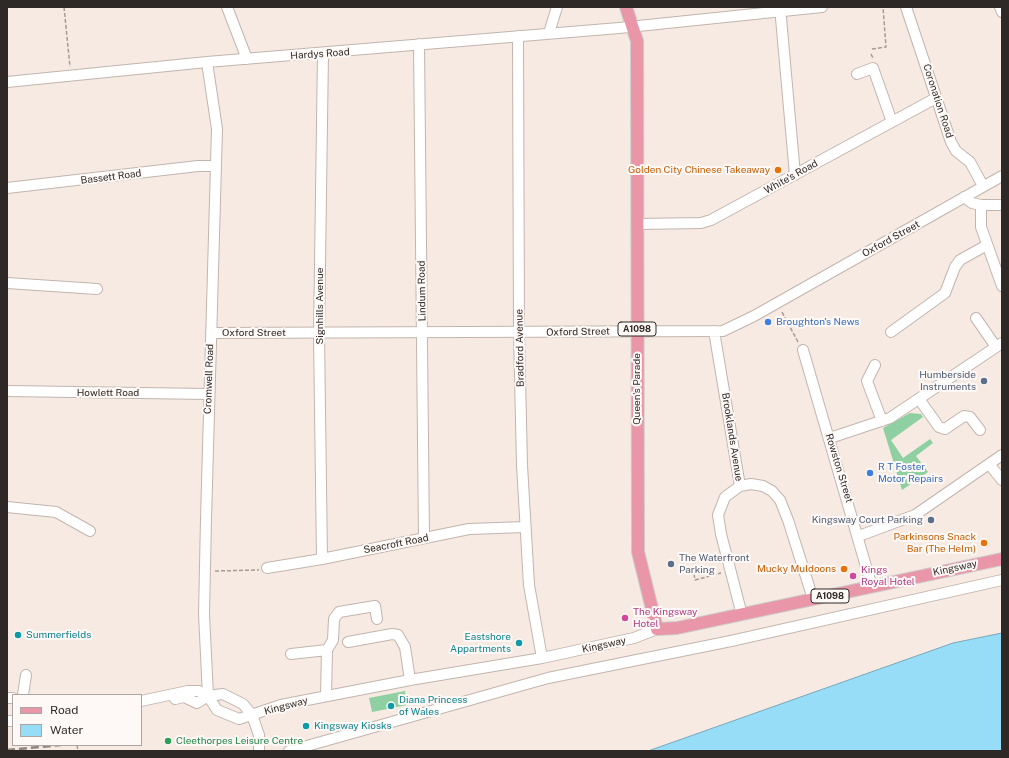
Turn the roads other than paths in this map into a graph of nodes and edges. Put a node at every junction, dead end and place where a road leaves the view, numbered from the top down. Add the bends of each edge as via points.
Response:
1 (227, 7) edge
2 (557, 7) edge
3 (626, 7) edge
4 (822, 7) edge
5 (906, 7) edge
6 (1000, 7) edge
7 (780, 9) edge
8 (1002, 12) edge
9 (633, 26) junction
10 (549, 33) junction
11 (518, 36) junction
12 (419, 44) junction
13 (323, 53) junction
14 (247, 59) junction
15 (207, 62) junction
16 (857, 74) dead end
17 (7, 82) edge
18 (936, 98) junction
19 (892, 122) junction
20 (216, 166) junction
21 (795, 175) junction
22 (1002, 176) edge
23 (983, 186) junction
24 (7, 188) edge
25 (964, 198) junction
26 (981, 205) junction
27 (1002, 205) edge
28 (638, 224) junction
29 (987, 245) junction
30 (7, 283) edge
31 (1002, 286) edge
32 (97, 289) dead end
33 (976, 318) dead end
34 (714, 331) junction
35 (422, 332) junction
36 (637, 332) junction
37 (891, 332) dead end
38 (210, 333) junction
39 (519, 333) junction
40 (319, 334) junction
41 (999, 345) edge
42 (803, 350) road end
43 (875, 365) dead end
44 (7, 391) edge
45 (208, 394) junction
46 (919, 399) junction
47 (882, 421) junction
48 (980, 430) dead end
49 (830, 438) junction
50 (1002, 455) edge
51 (989, 464) junction
52 (1002, 480) edge
53 (740, 486) junction
54 (7, 507) edge
55 (525, 527) junction
56 (90, 531) dead end
57 (859, 536) junction
58 (424, 538) junction
59 (322, 559) junction
60 (1002, 559) edge
61 (267, 568) road end
62 (1002, 580) edge
63 (872, 587) junction
64 (813, 600) junction
65 (742, 614) junction
66 (376, 619) dead end
67 (657, 629) junction
68 (348, 642) dead end
69 (327, 650) junction
70 (291, 654) dead end
71 (542, 658) junction
72 (26, 675) dead end
73 (410, 680) junction
74 (24, 694) edge
75 (208, 696) junction
76 (326, 696) junction
77 (142, 701) edge
78 (142, 704) edge
79 (252, 715) junction
80 (259, 751) edge
81 (289, 751) edge

1 - 14 street
2 - 10 street
3 - 9 main road, A1098
4 - 7 street, Hardys Road
5 - 18 street, Coronation Road
6 - 8 street
7 - 9 street, Hardys Road
7 - 21 street
9 - 10 street, Hardys Road
9 - 28 main road, Queen's Parade / A1098 via 637,41
10 - 11 street, Hardys Road
11 - 12 street, Hardys Road
11 - 39 street, Bradford Avenue
12 - 13 street, Hardys Road
12 - 35 street, Lindum Road
13 - 14 street, Hardys Road
13 - 40 street, Signhills Avenue
14 - 15 street, Hardys Road
15 - 17 street, Hardys Road
15 - 20 street, Cromwell Road via 215,110
16 - 19 street via 873,68
18 - 19 street, White's Road
18 - 23 street, Coronation Road via 954,148 970,162
19 - 21 street, White's Road
20 - 24 street, Bassett Road
20 - 38 street, Cromwell Road
21 - 28 street, White's Road via 711,220 701,223
22 - 23 street, Oxford Street
23 - 25 street, Oxford Street
25 - 26 street
25 - 34 street, Oxford Street via 732,328
26 - 27 street
26 - 29 street via 981,227
28 - 36 main road, Queen's Parade / A1098
29 - 31 street
29 - 37 street via 960,260 955,266 945,293
30 - 32 street
33 - 41 street
34 - 36 street, Oxford Street
34 - 53 street, Brooklands Avenue
35 - 39 street, Oxford Street
35 - 40 street, Oxford Street
35 - 58 street, Lindum Road
36 - 39 street, Oxford Street
36 - 67 main road, Queen's Parade / A1098 via 638,552
38 - 40 street, Oxford Street
38 - 45 street, Cromwell Road
39 - 55 street, Bradford Avenue
40 - 59 street, Signhills Avenue
41 - 46 street
42 - 49 street, Rowston Street
43 - 47 street via 867,381
44 - 45 street, Howlett Road
45 - 75 street, Cromwell Road via 204,614
46 - 47 street
46 - 48 street via 939,426 945,428 964,416 970,417
47 - 49 street
49 - 57 street, Rowston Street
50 - 51 street
51 - 52 street
51 - 57 street via 915,515
53 - 64 street via 763,486 780,500
53 - 65 street, Brooklands Avenue via 725,497 718,515
54 - 56 street via 56,512
55 - 58 street, Seacroft Road via 469,529
55 - 71 street, Bradford Avenue via 529,586
57 - 63 street, Rowston Street
58 - 59 street, Seacroft Road
59 - 61 street, Seacroft Road
60 - 63 main road, Kingsway / A1098
62 - 81 street via 731,641 548,678
63 - 64 main road, Kingsway / A1098
64 - 65 main road, Kingsway / A1098
65 - 67 main road, Kingsway / A1098 via 677,628
66 - 69 street via 374,606 339,612 334,619 333,640
67 - 71 street, Kingsway via 634,638
68 - 73 street via 392,634 398,636 405,647
69 - 70 street
69 - 76 street
71 - 73 street, Kingsway
72 - 74 street
73 - 76 street, Kingsway
75 - 77 street via 199,691 188,691
75 - 78 street via 197,703 184,697
75 - 79 street, Kingsway via 223,694 243,704
75 - 79 street, Kingsway via 217,710 239,719
76 - 79 street, Kingsway via 281,705
79 - 80 street via 260,735

